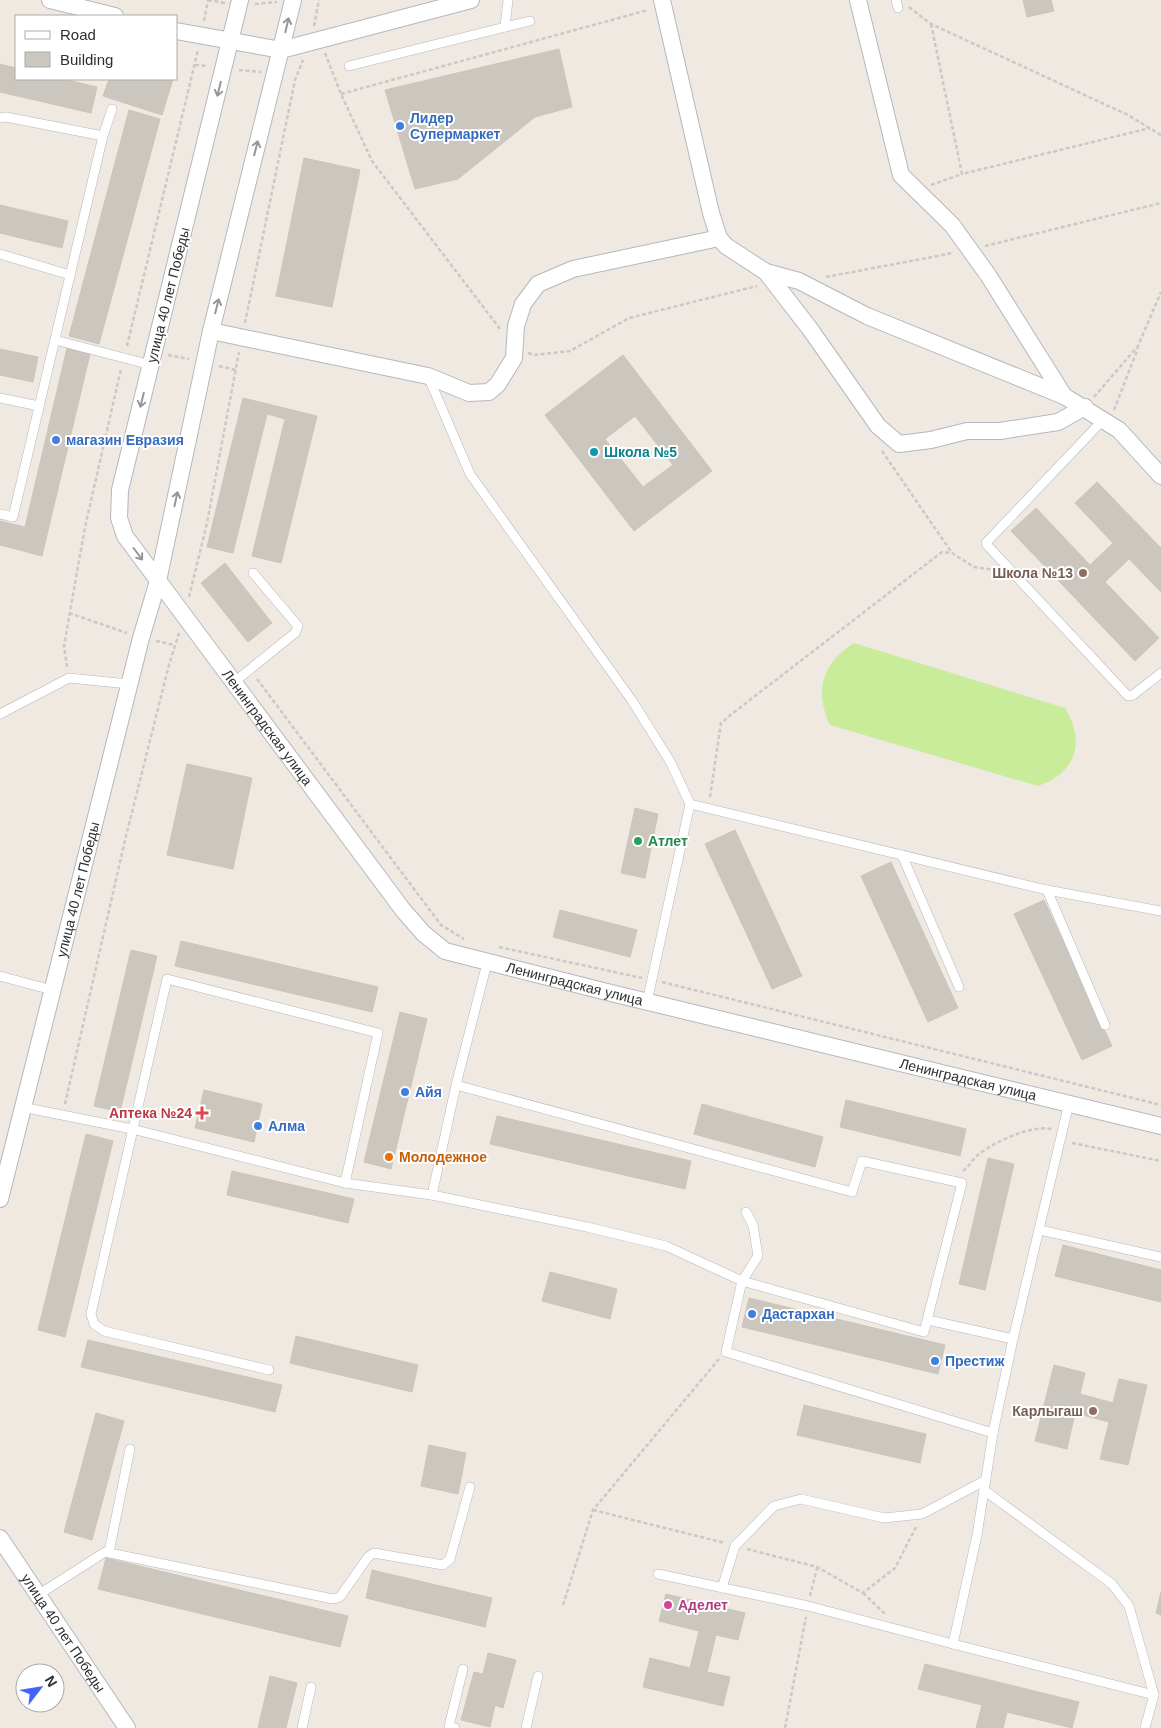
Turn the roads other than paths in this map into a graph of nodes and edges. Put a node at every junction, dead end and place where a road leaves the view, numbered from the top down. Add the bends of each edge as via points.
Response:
1 (50, 0) edge
2 (293, 0) edge
3 (472, 0) edge
4 (508, 0) edge
5 (858, 0) edge
6 (239, 3) edge
7 (662, 3) edge
8 (111, 15) edge
9 (530, 21) dead end
10 (506, 27) junction
11 (178, 30) edge
12 (230, 42) junction
13 (281, 50) junction
14 (350, 66) dead end
15 (112, 109) dead end
16 (0, 118) edge
17 (103, 136) junction
18 (719, 238) junction
19 (0, 254) edge
20 (70, 274) junction
21 (766, 278) junction
22 (211, 332) junction
23 (55, 340) junction
24 (151, 364) junction
25 (428, 376) junction
26 (1064, 396) junction
27 (0, 398) edge
28 (39, 406) junction
29 (1085, 407) junction
30 (1106, 422) junction
31 (1161, 476) edge
32 (0, 514) edge
33 (253, 573) dead end
34 (158, 581) junction
35 (1161, 673) edge
36 (233, 683) junction
37 (129, 684) junction
38 (0, 714) edge
39 (690, 804) junction
40 (902, 855) junction
41 (1047, 890) junction
42 (1161, 911) edge
43 (487, 962) junction
44 (0, 976) edge
45 (959, 987) dead end
46 (52, 990) junction
47 (647, 1002) junction
48 (1105, 1025) dead end
49 (456, 1085) junction
50 (1069, 1103) junction
51 (22, 1107) junction
52 (1161, 1126) edge
53 (132, 1129) junction
54 (345, 1183) junction
55 (432, 1195) junction
56 (0, 1199) edge
57 (746, 1212) dead end
58 (1040, 1230) junction
59 (1161, 1257) edge
60 (742, 1281) junction
61 (928, 1320) junction
62 (1012, 1339) junction
63 (270, 1370) dead end
64 (993, 1433) junction
65 (130, 1449) dead end
66 (986, 1480) junction
67 (470, 1487) dead end
68 (984, 1490) junction
69 (0, 1538) edge
70 (109, 1552) junction
71 (658, 1574) dead end
72 (722, 1588) junction
73 (38, 1595) junction
74 (952, 1644) junction
75 (463, 1668) dead end
76 (538, 1676) dead end
77 (311, 1687) dead end
78 (1154, 1695) junction
79 (127, 1728) edge
80 (302, 1728) edge
81 (456, 1728) edge
82 (526, 1728) edge
83 (1145, 1728) edge

1 - 8 street
13 -> 2 street, улица 40 лет Победы
3 - 13 street
4 - 10 lane
5 - 26 street via 901,175 952,225 975,256
6 - 12 street, улица 40 лет Победы
7 - 18 street
9 - 10 lane
10 - 14 lane
11 - 12 street
12 - 13 street
12 -> 24 street, улица 40 лет Победы
22 -> 13 street, улица 40 лет Победы
15 - 17 lane
16 - 17 lane
17 - 20 lane
18 - 21 street
18 - 25 street via 573,269 538,284 523,304 516,326 514,358 498,384 489,392 468,393
19 - 20 lane
20 - 23 lane
21 - 26 street via 799,282 867,316
21 - 29 street via 810,328 878,426 898,444 967,431 1000,431 1058,422
22 - 25 street
34 -> 22 street, улица 40 лет Победы
23 - 24 lane
23 - 28 lane
24 -> 34 street, улица 40 лет Победы via 120,490 119,518 125,536
25 - 39 lane via 470,474 632,702 670,763
26 - 29 street
27 - 28 lane
28 - 32 lane via 13,517
29 - 30 street
30 - 31 street via 1119,430
30 - 35 lane via 986,543 1128,696
33 - 36 lane via 298,626 295,633
34 - 36 street, Ленинградская улица
34 - 37 street, улица 40 лет Победы
36 - 43 street, Ленинградская улица via 423,933 445,951
37 - 38 lane via 69,678
37 - 46 street, улица 40 лет Победы
39 - 40 lane
39 - 47 lane
40 - 41 lane
40 - 45 lane
41 - 42 lane
41 - 48 lane
43 - 47 street, Ленинградская улица
43 - 49 lane
44 - 46 lane
46 - 51 street, улица 40 лет Победы
47 - 50 street, Ленинградская улица
49 - 55 lane
49 - 61 lane via 852,1192 862,1161 962,1183
50 - 52 street, Ленинградская улица
50 - 58 lane
51 - 53 lane
51 - 56 street, улица 40 лет Победы
53 - 54 lane
53 - 54 lane via 167,979 378,1033
53 - 63 lane via 91,1314 94,1324 104,1331
54 - 55 lane
55 - 60 lane via 666,1246
57 - 60 lane via 753,1225 758,1256
58 - 59 lane
58 - 62 lane
60 - 61 lane via 924,1332
60 - 64 lane via 726,1352
61 - 62 lane
62 - 64 lane
64 - 66 lane
65 - 70 lane
66 - 68 lane
66 - 72 lane via 922,1514 884,1518 801,1499 774,1506 735,1546
67 - 70 lane via 447,1564 374,1553 340,1597 333,1599
68 - 74 lane via 978,1535
68 - 78 lane via 1112,1584 1129,1606
69 - 73 street, улица 40 лет Победы
70 - 73 lane via 99,1555
71 - 72 lane
72 - 74 lane via 896,1627
73 - 79 street, улица 40 лет Победы
74 - 78 lane
75 - 81 lane via 449,1726
76 - 82 lane
77 - 80 lane
78 - 83 lane

